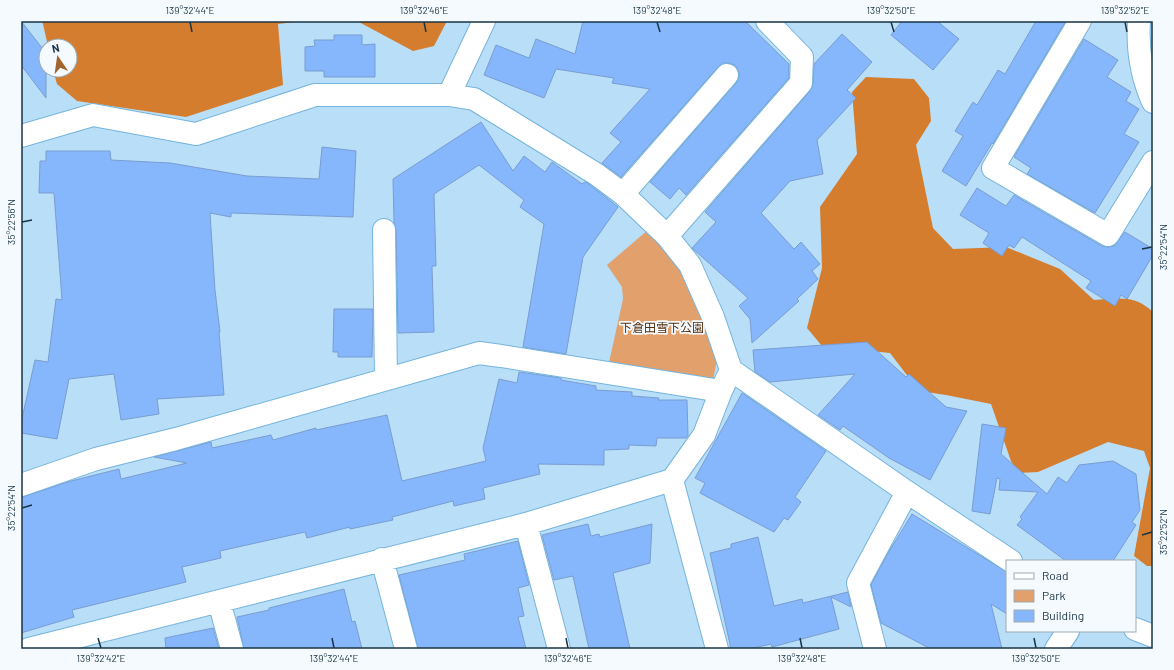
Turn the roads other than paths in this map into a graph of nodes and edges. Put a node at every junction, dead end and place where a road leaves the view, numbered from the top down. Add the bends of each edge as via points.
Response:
1 (484, 21) edge
2 (767, 21) edge
3 (1080, 21) edge
4 (1139, 21) edge
5 (726, 75) dead end
6 (449, 95) junction
7 (1153, 102) edge
8 (21, 136) edge
9 (1153, 162) edge
10 (623, 194) junction
11 (384, 230) dead end
12 (667, 236) junction
13 (731, 370) junction
14 (386, 379) junction
15 (721, 391) junction
16 (672, 480) junction
17 (21, 484) edge
18 (907, 492) junction
19 (526, 524) junction
20 (382, 559) junction
21 (1009, 560) edge
22 (219, 601) junction
23 (1136, 629) edge
24 (1067, 632) edge
25 (1153, 636) edge
26 (29, 649) edge
27 (232, 649) edge
28 (406, 649) edge
29 (558, 649) edge
30 (717, 649) edge
31 (875, 649) edge
32 (1056, 649) edge

1 - 6 street
2 - 12 street via 802,57 801,82
3 - 9 street via 993,168 1108,235
4 - 7 street via 1138,43 1143,78
5 - 10 street
6 - 8 street via 315,95 196,134 93,115
6 - 10 street via 474,99 596,174
10 - 12 street
11 - 14 street
12 - 13 street via 690,265 713,317
13 - 15 street
13 - 18 street
14 - 15 street via 479,353
14 - 17 street via 96,459
15 - 16 street via 704,435
16 - 19 street
16 - 30 street
18 - 21 street
18 - 31 street via 858,583
19 - 20 street
19 - 29 street
20 - 22 street
20 - 28 street
22 - 26 street
22 - 27 street
23 - 25 street
24 - 32 street

